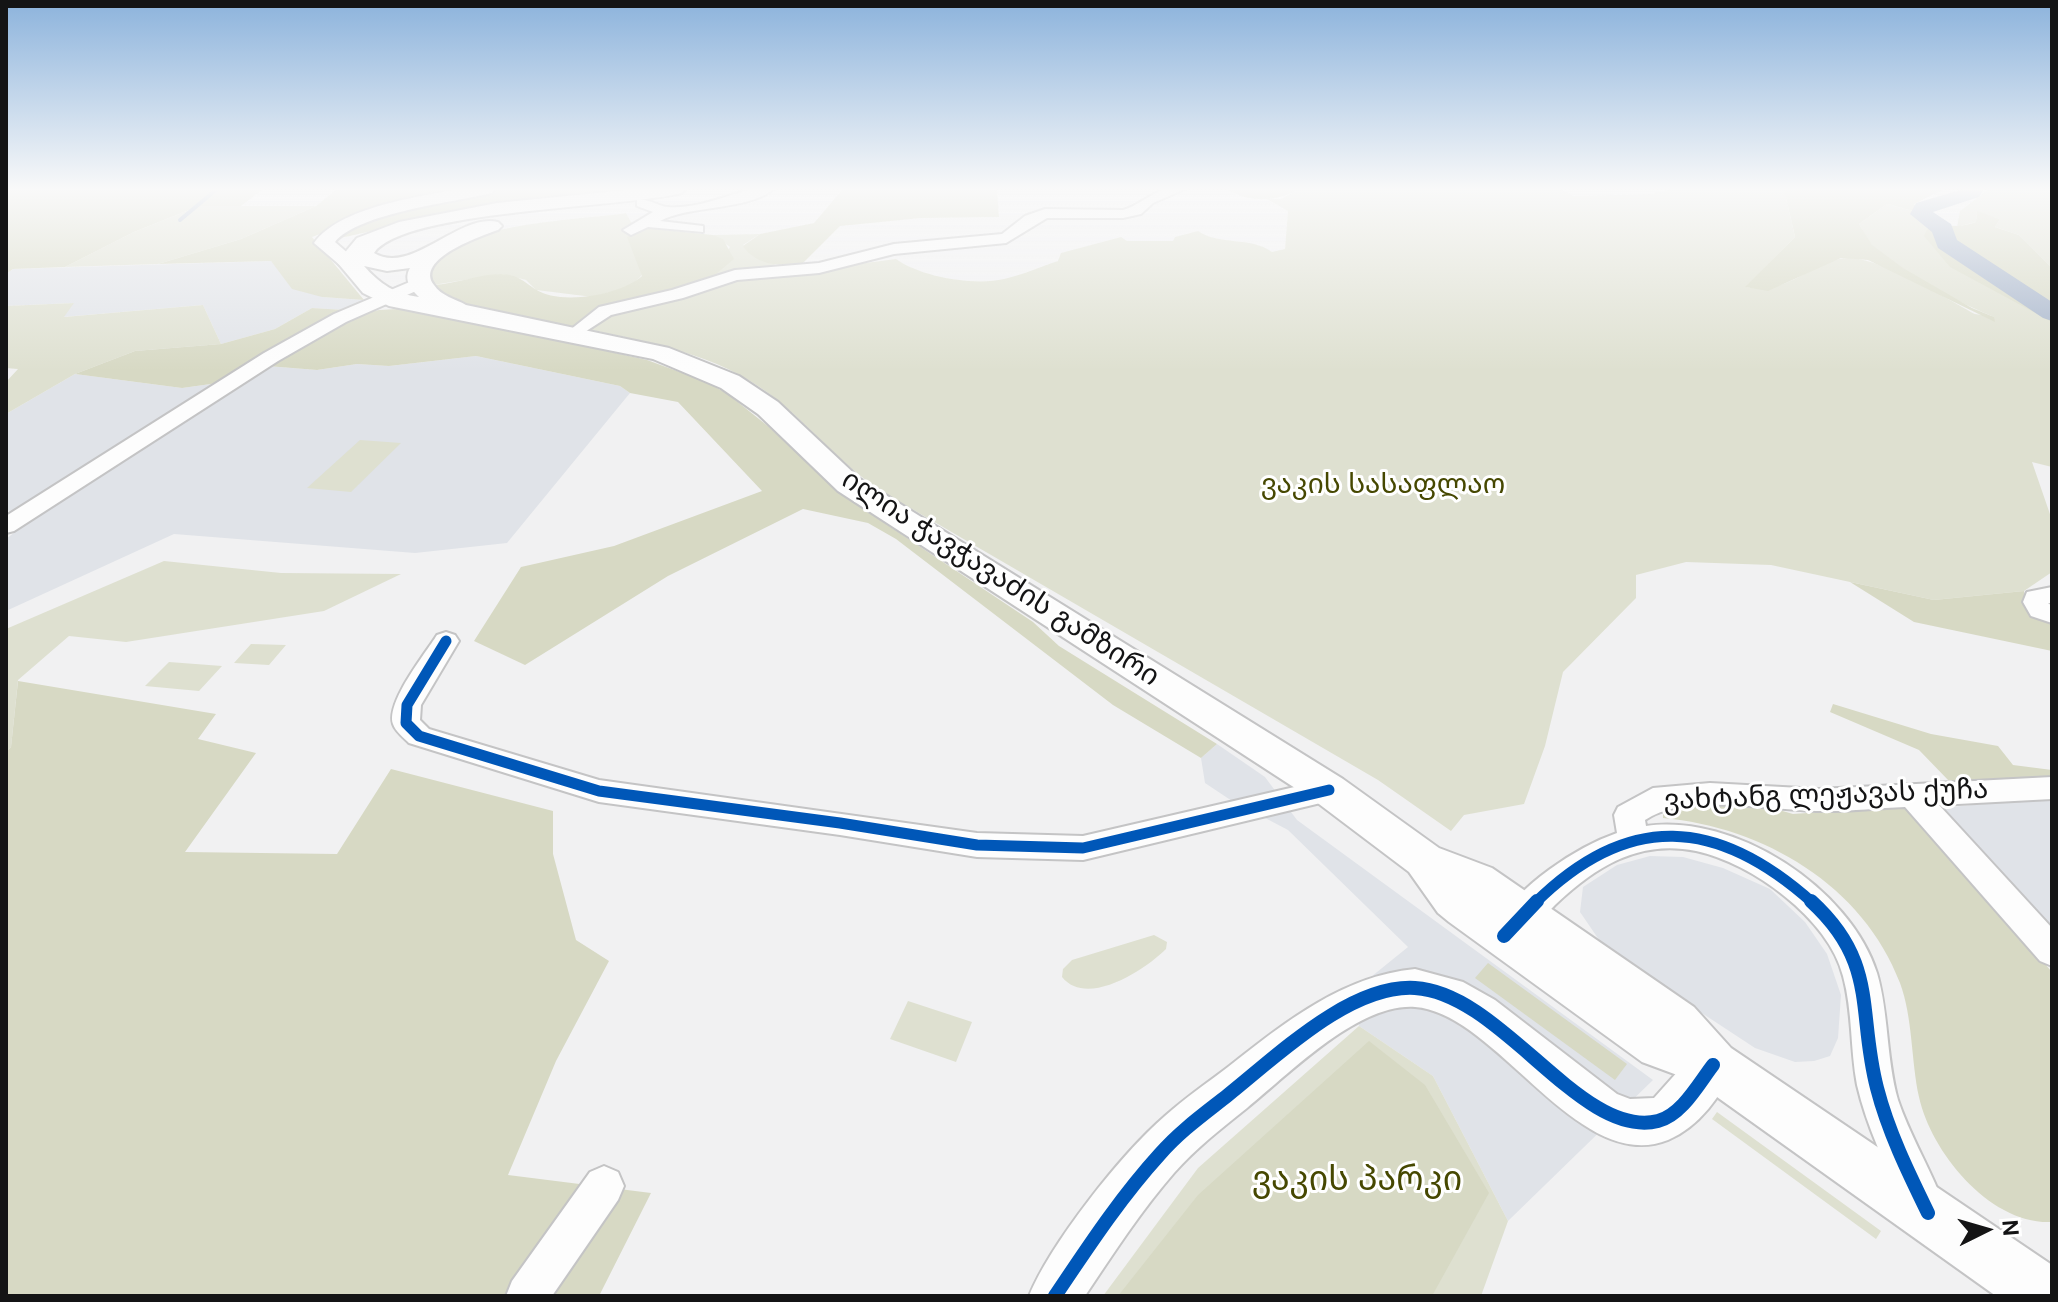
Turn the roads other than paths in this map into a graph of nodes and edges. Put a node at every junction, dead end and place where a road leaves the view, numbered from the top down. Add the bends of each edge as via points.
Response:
1 (333, 250) edge
2 (356, 250) edge
3 (364, 250) edge
4 (436, 250) edge
5 (891, 250) edge
6 (431, 253) junction
7 (348, 262) junction
8 (404, 295) junction
9 (574, 334) junction
10 (6, 526) edge
11 (2052, 595) edge
12 (2052, 615) edge
13 (446, 641) dead end
14 (2052, 788) edge
15 (1329, 790) junction
16 (1913, 796) junction
17 (1633, 839) junction
18 (1514, 925) junction
19 (2052, 951) edge
20 (1713, 1065) junction
21 (604, 1186) dead end
22 (1928, 1213) junction
23 (2052, 1278) edge
24 (527, 1296) edge
25 (1055, 1296) edge
26 (2045, 1296) edge

1 - 7 street
2 - 7 main road
3 - 6 main road via 373,263
4 - 6 main road
5 - 9 street via 819,268 735,275 605,311
6 - 8 main road
7 - 8 main road via 363,281
8 - 9 main road, ილია ჭავჭავაძის გამზირი
8 - 10 street via 362,308 271,357
9 - 15 main road, ილია ჭავჭავაძის გამზირი via 670,356 740,389 875,503
11 - 12 street via 2035,602
13 - 15 street via 407,705 406,723 419,736 599,791 977,845 1083,848
14 - 16 street, ვახტანგ ლეჟავას ქუჩა
15 - 18 main road, ილია ჭავჭავაძის გამზირი via 1424,860 1454,900
16 - 17 street, ვახტანგ ლეჟავას ქუჩა via 1819,800 1710,794 1653,799 1629,815
16 - 19 street
17 - 18 street via 1568,874
17 - 22 street via 1675,836 1715,844 1761,863 1800,889 1834,925 1856,962 1886,1124
18 - 20 main road, ილია ჭავჭავაძის გამზირი via 1660,1046
20 - 22 main road, ილია ჭავჭავაძის გამზირი
20 - 25 street via 1659,1121 1628,1121 1597,1109 1470,1005 1441,992 1390,990 1329,1019 1177,1136 1112,1211
21 - 24 street
22 - 26 main road, ილია ჭავჭავაძის გამზირი
23 - 26 street

